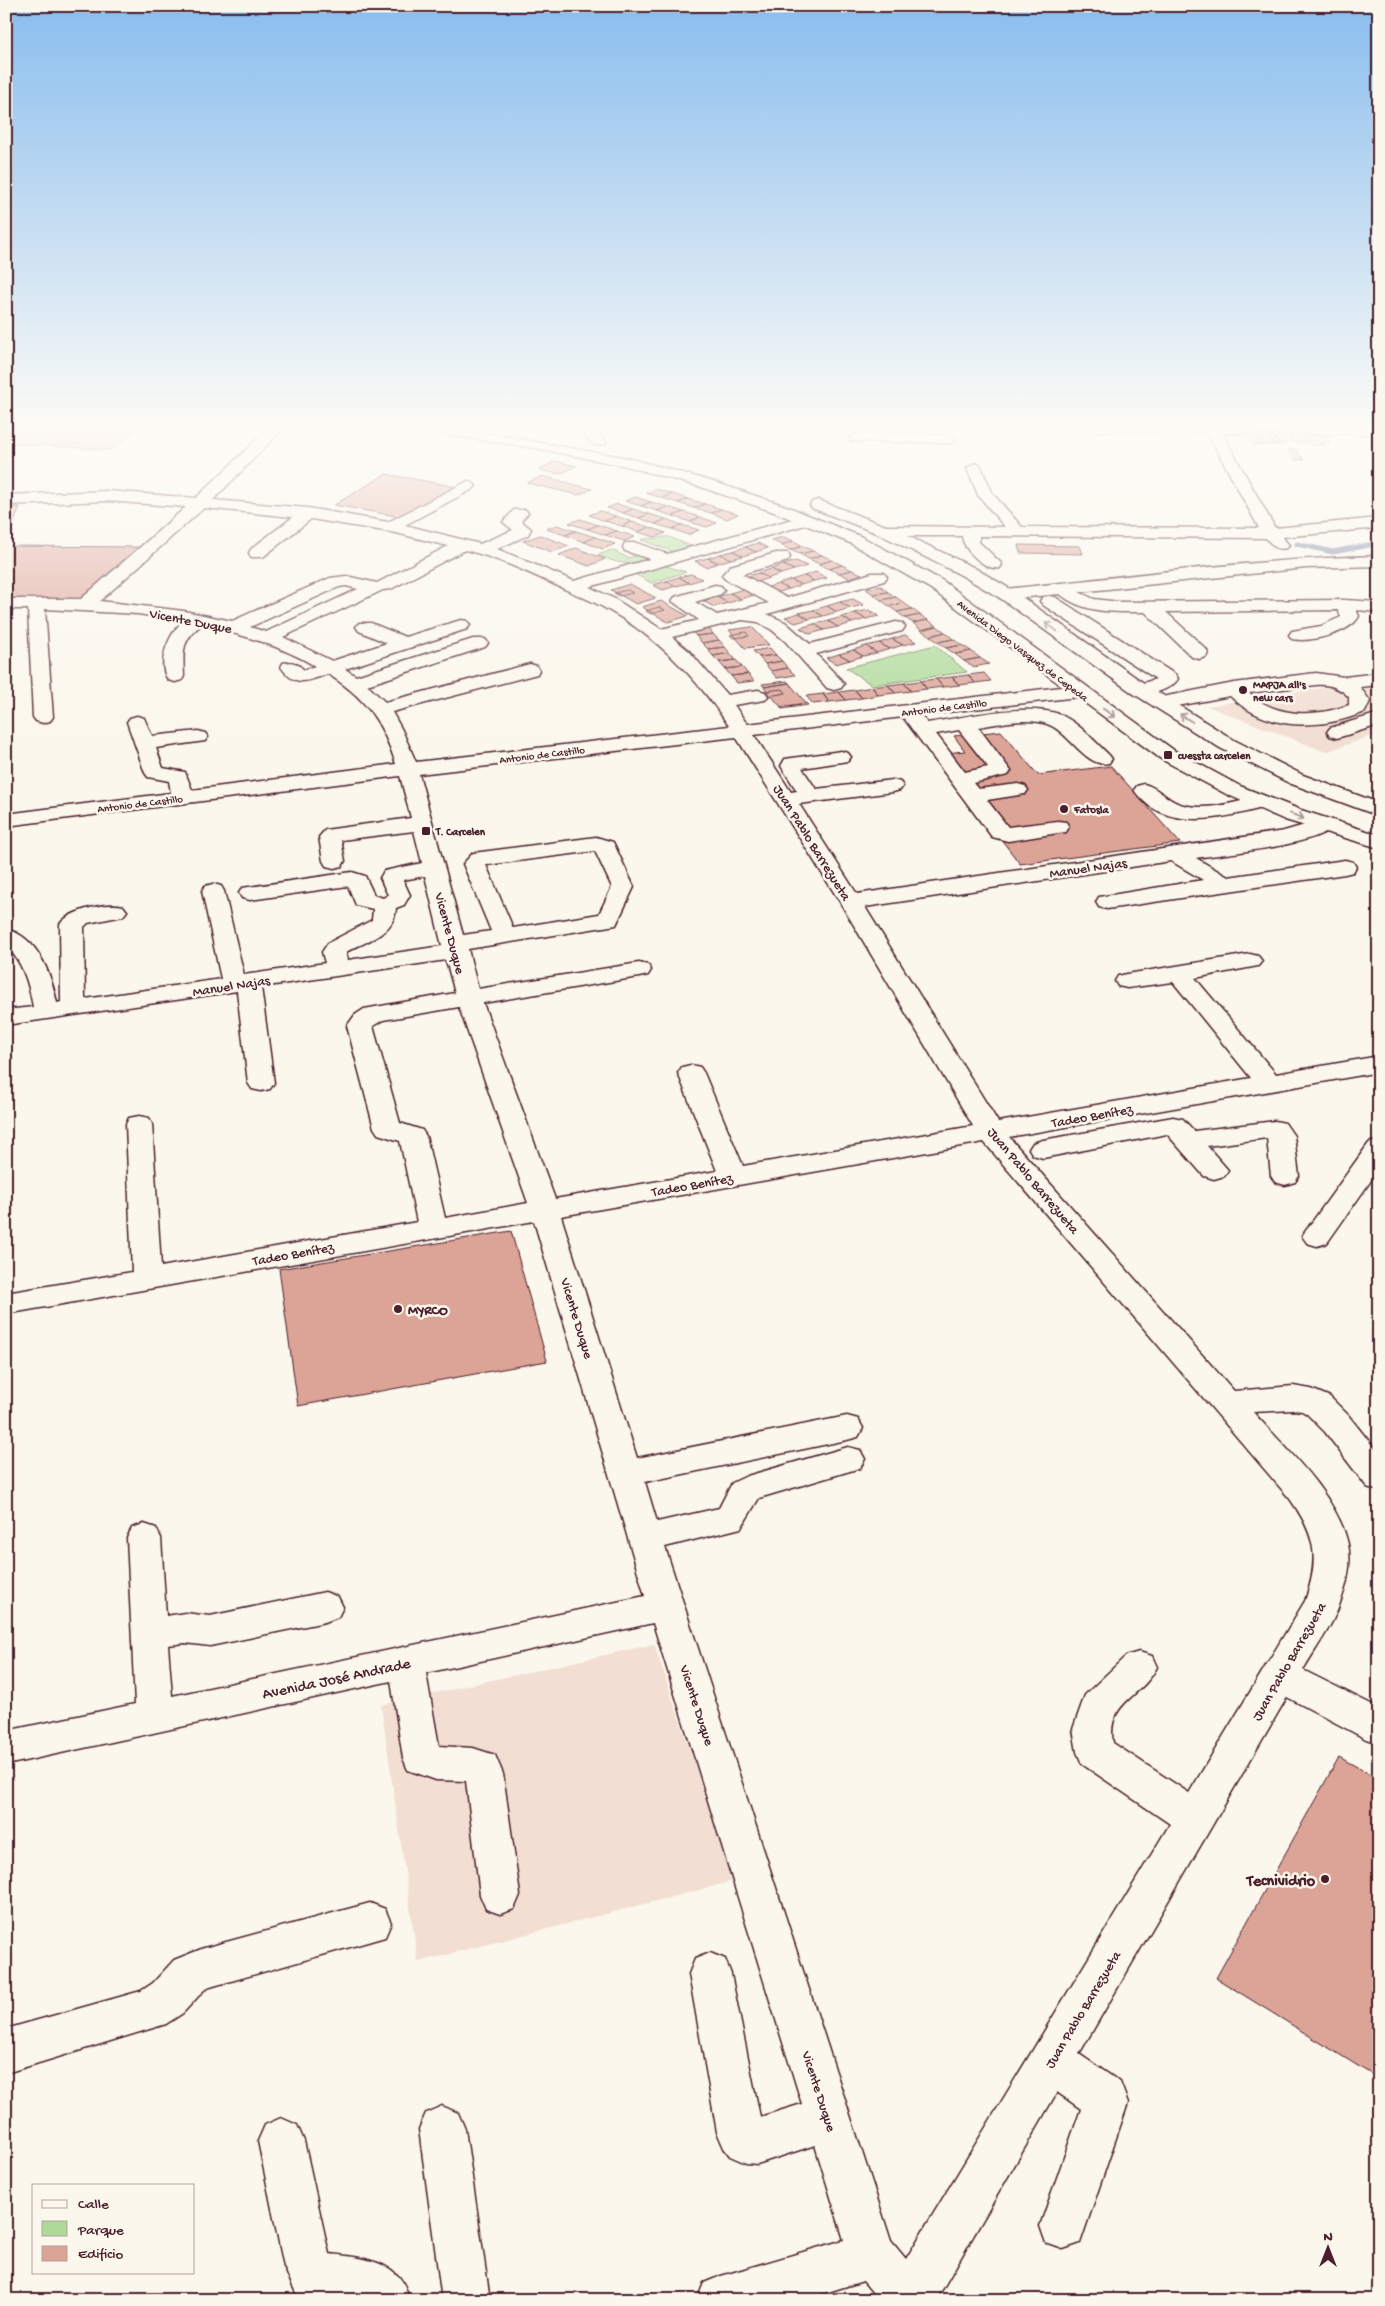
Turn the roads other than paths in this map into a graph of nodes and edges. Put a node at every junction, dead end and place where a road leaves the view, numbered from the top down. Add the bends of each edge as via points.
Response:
1 (164, 535) edge
2 (280, 535) edge
3 (423, 535) edge
4 (513, 535) edge
5 (708, 535) edge
6 (756, 535) edge
7 (843, 535) edge
8 (893, 535) edge
9 (970, 535) edge
10 (1194, 535) edge
11 (1271, 535) edge
12 (727, 543) junction
13 (515, 545) dead end
14 (473, 547) junction
15 (631, 547) dead end
16 (417, 550) dead end
17 (256, 553) dead end
18 (440, 556) junction
19 (782, 557) dead end
20 (548, 558) dead end
21 (1205, 559) dead end
22 (667, 560) junction
23 (1379, 561) edge
24 (1306, 563) junction
25 (994, 564) dead end
26 (878, 577) dead end
27 (577, 581) junction
28 (385, 585) dead end
29 (648, 586) dead end
30 (1063, 588) junction
31 (716, 590) dead end
32 (1032, 591) junction
33 (1006, 594) junction
34 (1379, 599) edge
35 (38, 603) junction
36 (6, 604) edge
37 (86, 604) junction
38 (785, 604) junction
39 (1350, 605) junction
40 (1150, 607) junction
41 (1379, 607) edge
42 (740, 615) junction
43 (251, 619) junction
44 (197, 620) junction
45 (714, 621) junction
46 (461, 625) dead end
47 (365, 627) dead end
48 (896, 627) dead end
49 (232, 628) junction
50 (275, 634) junction
51 (658, 635) junction
52 (1298, 635) dead end
53 (1110, 640) junction
54 (479, 643) dead end
55 (405, 644) junction
56 (1077, 646) junction
57 (806, 650) junction
58 (1199, 653) dead end
59 (290, 667) dead end
60 (331, 668) junction
61 (530, 670) dead end
62 (175, 676) dead end
63 (1379, 679) edge
64 (353, 683) junction
65 (1342, 683) junction
66 (834, 684) dead end
67 (382, 686) dead end
68 (1234, 689) junction
69 (1141, 690) junction
70 (1078, 691) junction
71 (758, 696) dead end
72 (722, 701) junction
73 (1162, 703) junction
74 (401, 704) junction
75 (1249, 704) junction
76 (380, 709) junction
77 (908, 711) junction
78 (43, 717) dead end
79 (1379, 719) edge
80 (137, 722) dead end
81 (965, 724) junction
82 (921, 730) junction
83 (742, 731) junction
84 (198, 736) dead end
85 (145, 743) junction
86 (1228, 744) junction
87 (841, 756) dead end
88 (1102, 759) dead end
89 (408, 769) junction
90 (960, 779) junction
91 (893, 786) dead end
92 (1018, 790) dead end
93 (1144, 790) dead end
94 (810, 796) junction
95 (973, 796) junction
96 (1379, 797) edge
97 (183, 798) junction
98 (786, 798) junction
99 (1262, 802) junction
100 (1379, 810) edge
101 (6, 820) edge
102 (423, 823) junction
103 (1322, 826) junction
104 (1058, 827) dead end
105 (1379, 842) edge
106 (1175, 854) junction
107 (334, 861) dead end
108 (434, 866) junction
109 (1345, 867) dead end
110 (1224, 884) junction
111 (213, 891) dead end
112 (250, 892) dead end
113 (851, 902) junction
114 (1107, 902) dead end
115 (385, 905) junction
116 (115, 911) dead end
117 (6, 936) edge
118 (505, 938) junction
119 (455, 948) junction
120 (1250, 961) dead end
121 (338, 968) junction
122 (639, 970) dead end
123 (1179, 974) junction
124 (1127, 981) dead end
125 (241, 983) junction
126 (468, 997) junction
127 (73, 1008) junction
128 (46, 1012) junction
129 (6, 1018) edge
130 (1379, 1064) edge
131 (691, 1073) dead end
132 (261, 1083) dead end
133 (1270, 1084) junction
134 (1154, 1104) junction
135 (139, 1124) dead end
136 (991, 1132) junction
137 (1180, 1132) junction
138 (1043, 1149) dead end
139 (1379, 1149) edge
140 (1214, 1170) dead end
141 (1285, 1176) dead end
142 (733, 1177) junction
143 (544, 1209) junction
144 (433, 1228) junction
145 (1317, 1236) dead end
146 (148, 1279) junction
147 (6, 1304) edge
148 (1226, 1403) junction
149 (626, 1473) junction
150 (1379, 1478) edge
151 (144, 1538) dead end
152 (645, 1538) junction
153 (325, 1606) dead end
154 (666, 1606) junction
155 (148, 1633) junction
156 (406, 1662) junction
157 (1139, 1667) dead end
158 (1280, 1676) junction
159 (154, 1716) junction
160 (1379, 1727) edge
161 (6, 1748) edge
162 (1195, 1819) junction
163 (500, 1895) dead end
164 (370, 1923) dead end
165 (710, 1974) dead end
166 (6, 2051) edge
167 (1051, 2061) junction
168 (829, 2118) junction
169 (442, 2129) dead end
170 (281, 2141) dead end
171 (1062, 2226) dead end
172 (872, 2255) junction
173 (910, 2299) edge
174 (386, 2300) edge
175 (466, 2300) edge
176 (721, 2300) edge

1 - 37 street
2 - 17 street
3 - 14 street, Juan Pablo Barrezueta
4 - 14 street
5 - 12 street
6 - 12 street
7 - 70 street, Avenida Diego Vasquez de Cepeda via 937,585
8 - 33 street via 967,570
9 - 25 street via 971,543
10 - 21 street
11 - 24 street
12 - 22 street
13 - 20 street
14 - 18 street
14 - 27 street, Juan Pablo Barrezueta
15 - 22 street
16 - 18 street
18 - 28 street
19 - 38 street via 736,570 731,575
22 - 27 street
23 - 24 street
24 - 30 street
26 - 38 street
27 - 29 street via 632,576
27 - 51 street, Juan Pablo Barrezueta
30 - 32 street
30 - 40 street via 1078,600 1096,605
31 - 45 street via 681,601
32 - 33 street
32 - 53 street
56 -> 33 street
34 - 39 street
35 - 36 street, Vicente Duque
35 - 37 street, Vicente Duque
35 - 78 street
37 - 44 street, Vicente Duque
38 - 42 street
39 - 40 street
39 - 41 street
39 - 52 street via 1348,620 1325,631
40 - 58 street
42 - 45 street
42 - 57 street via 772,620
43 - 49 street
43 - 50 street
43 - 50 street via 336,582 346,581 375,588
44 - 49 street, Vicente Duque
44 - 62 street via 179,634 175,642
45 - 51 street
46 - 55 street
47 - 55 street
48 - 57 street
49 - 50 street, Vicente Duque
50 - 60 street, Vicente Duque
51 - 72 street, Juan Pablo Barrezueta via 682,655
53 - 56 street
53 - 69 street via 1169,679
54 - 64 street
55 - 60 street
56 - 69 street
57 - 66 street via 807,656
59 - 60 street via 304,676
60 - 64 street, Vicente Duque
61 - 74 street
63 - 65 street
64 - 76 street, Vicente Duque
65 - 68 street via 1315,680
65 - 75 street via 1354,691 1360,701 1358,708 1334,717 1283,718
67 - 74 street
68 - 73 street
68 - 75 street
69 - 73 street
70 - 77 street, Antonio de Castillo
70 -> 99 street, Avenida Diego Vasquez de Cepeda via 1168,755
71 - 72 street
72 - 83 street, Juan Pablo Barrezueta
86 -> 73 street
74 - 76 street
75 - 79 street via 1231,712 1286,734 1300,736 1330,734
76 - 89 street, Vicente Duque
77 - 82 street
77 - 83 street, Antonio de Castillo
80 - 85 street
81 - 82 street
81 - 88 street via 1030,717 1055,720
81 - 90 street via 1001,771
82 - 90 street
83 - 89 street, Antonio de Castillo
83 - 98 street, Juan Pablo Barrezueta
84 - 85 street
85 - 97 street via 155,773 178,776
86 - 96 street
86 - 100 street via 1296,778
87 - 94 street via 792,764
89 - 97 street, Antonio de Castillo
89 - 102 street, Vicente Duque
90 - 95 street
91 - 94 street
92 - 95 street
93 - 99 street via 1169,808 1178,810 1218,811
94 - 98 street
95 - 104 street via 1004,834
97 - 101 street, Antonio de Castillo
98 - 113 street, Juan Pablo Barrezueta
99 -> 103 street, Avenida Diego Vasquez de Cepeda
102 - 107 street via 333,835 330,837
102 - 108 street, Vicente Duque
103 - 105 street, Avenida Diego Vasquez de Cepeda
103 - 106 street, Manuel Najas via 1306,834
106 - 110 street
106 - 113 street, Manuel Najas
108 - 115 street via 392,876 399,895
108 - 119 street, Vicente Duque
109 - 110 street
110 - 114 street
111 - 125 street
112 - 115 street via 352,879 357,881 364,900
113 - 136 street, Juan Pablo Barrezueta
115 - 121 street via 381,924 336,948
116 - 127 street via 81,918 72,924
117 - 128 street via 25,950 44,996
118 - 118 street, Manuel Najas via 474,864 476,861 596,844 605,846 623,887 608,920
118 - 119 street, Manuel Najas
119 - 121 street, Manuel Najas
119 - 126 street, Vicente Duque
120 - 123 street
121 - 125 street, Manuel Najas
122 - 126 street
123 - 124 street
123 - 133 street
125 - 127 street, Manuel Najas
125 - 132 street
126 - 143 street, Vicente Duque
126 - 144 street via 376,1014 360,1026 388,1128 412,1136
127 - 128 street, Manuel Najas
128 - 129 street, Manuel Najas
130 - 133 street, Tadeo Benítez
131 - 142 street
133 - 134 street, Tadeo Benítez
134 - 136 street, Tadeo Benítez
134 - 137 street
135 - 146 street
136 - 142 street, Tadeo Benítez
136 - 148 street, Juan Pablo Barrezueta
137 - 138 street
137 - 140 street
137 - 141 street via 1275,1130 1280,1136
139 - 145 street
142 - 143 street, Tadeo Benítez
143 - 144 street, Tadeo Benítez
143 - 149 street, Vicente Duque
144 - 146 street, Tadeo Benítez
146 - 147 street, Tadeo Benítez
148 - 150 street via 1297,1398 1312,1401 1325,1411
148 - 158 street, Juan Pablo Barrezueta via 1315,1508 1332,1545 1333,1562 1322,1605
149 - 152 street, Vicente Duque
149 - 152 street via 848,1444 747,1489 737,1511 729,1519
151 - 155 street
152 - 154 street, Vicente Duque
153 - 155 street via 210,1631 185,1628
154 - 156 street, Avenida José Andrade
154 - 168 street, Vicente Duque
155 - 159 street
156 - 159 street, Avenida José Andrade
156 - 163 street via 422,1758 439,1764 481,1767 484,1774
157 - 162 street via 1098,1706 1092,1729 1096,1752
158 - 160 street
158 - 162 street, Juan Pablo Barrezueta
159 - 161 street, Avenida José Andrade
162 - 167 street, Juan Pablo Barrezueta
164 - 166 street via 204,1968 189,1975 168,1998 151,2009
165 - 168 street via 740,2132 746,2140 757,2141
167 - 171 street via 1104,2098 1106,2103
167 - 173 street, Juan Pablo Barrezueta
168 - 172 street, Vicente Duque
169 - 175 street
170 - 174 street via 308,2267 313,2276 369,2283 383,2291
172 - 173 street, Vicente Duque
172 - 176 street

